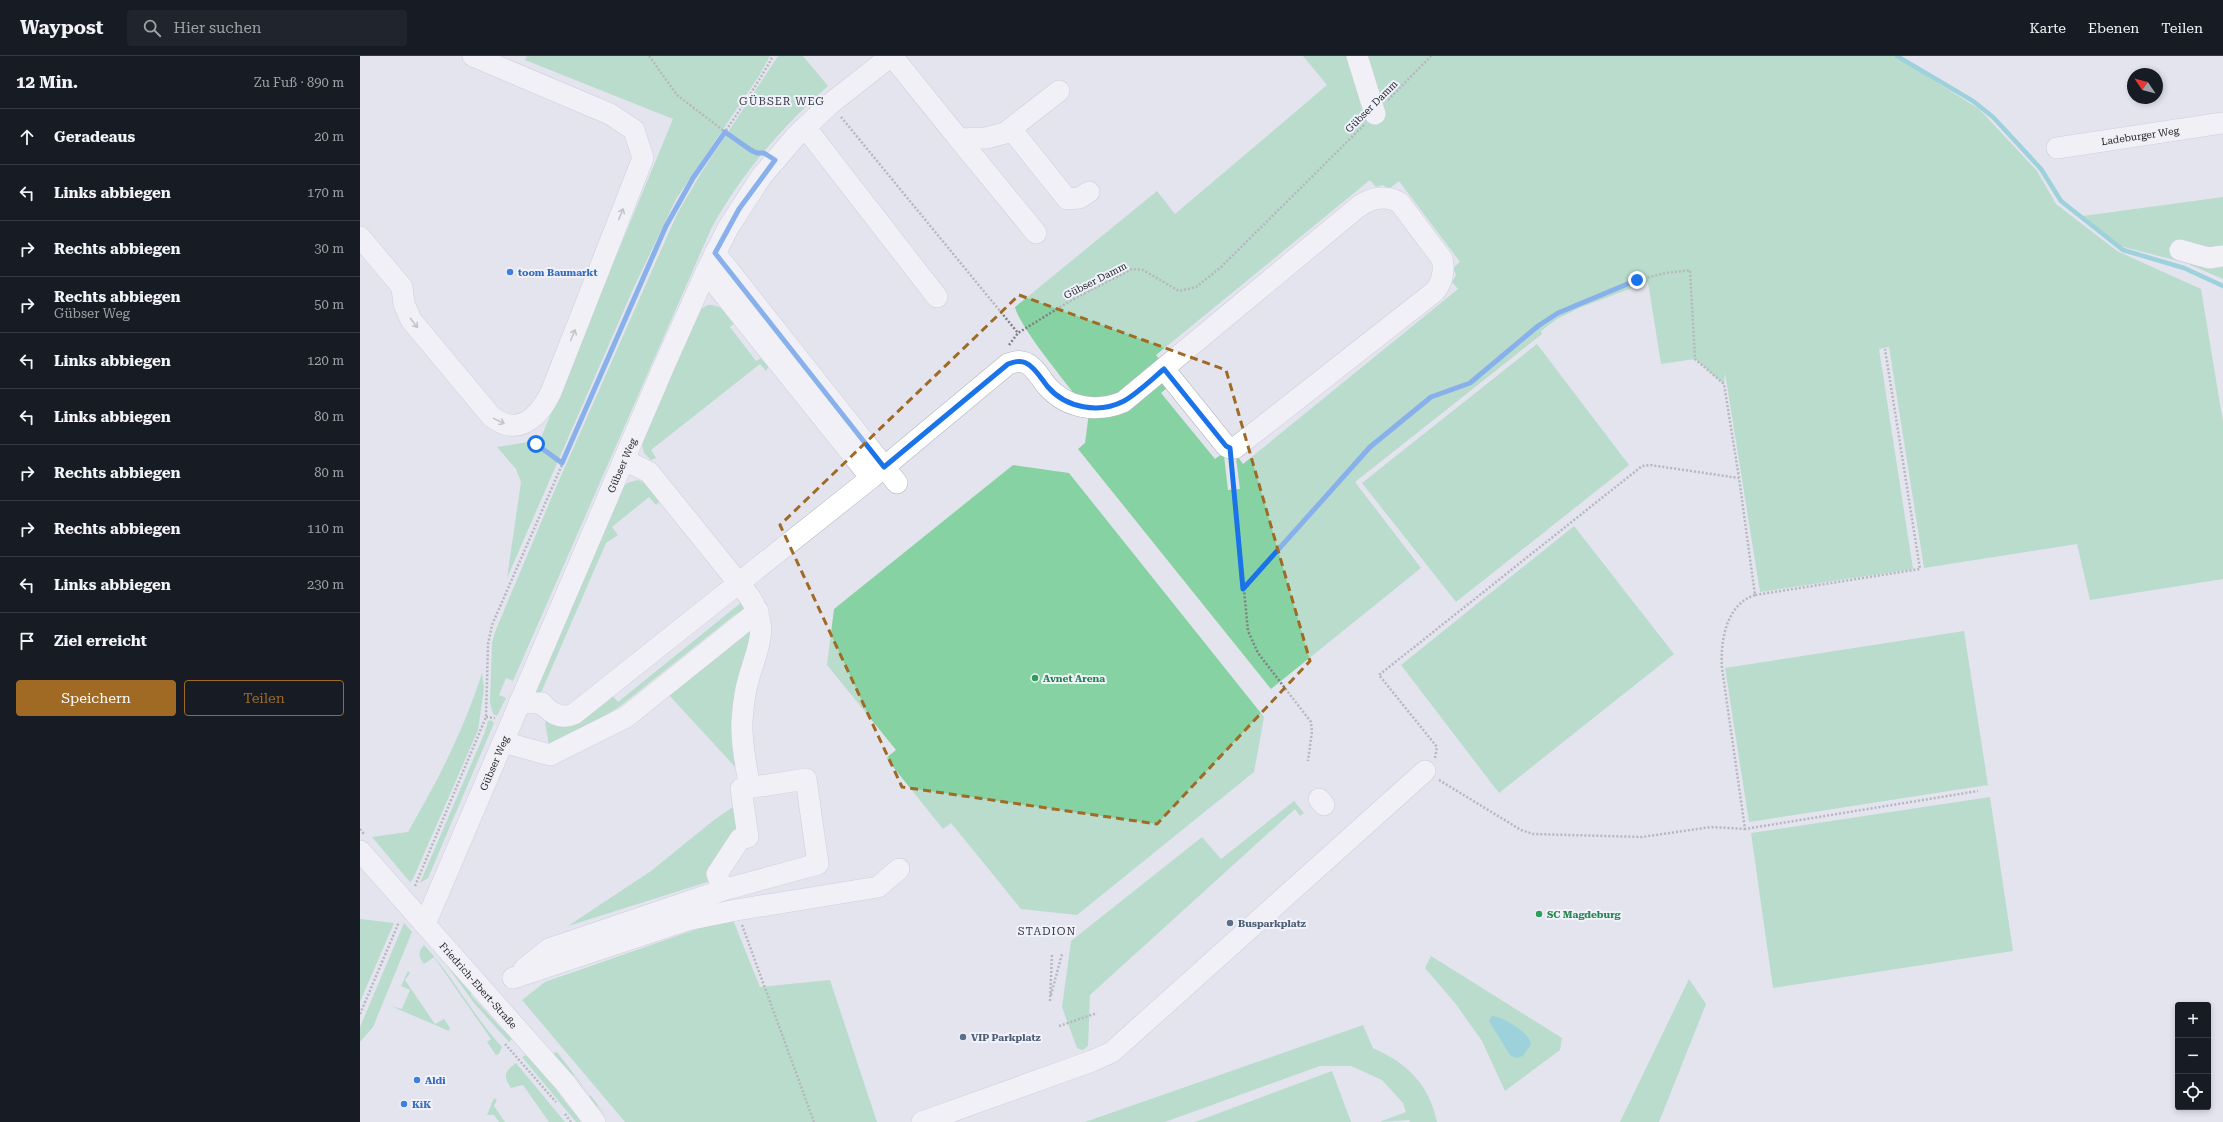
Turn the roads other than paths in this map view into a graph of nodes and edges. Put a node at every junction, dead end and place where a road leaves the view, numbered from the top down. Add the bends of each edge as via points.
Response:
1 (473, 56) edge
2 (891, 56) edge
3 (1358, 56) edge
4 (1059, 91) dead end
5 (1375, 114) road end
6 (2223, 123) edge
7 (805, 127) junction
8 (1011, 129) junction
9 (959, 139) junction
10 (2058, 148) dead end
11 (1088, 192) dead end
12 (1036, 233) dead end
13 (360, 237) edge
14 (2180, 250) dead end
15 (715, 253) junction
16 (2223, 256) edge
17 (706, 272) junction
18 (937, 297) dead end
19 (1164, 369) junction
20 (624, 460) junction
21 (884, 476) junction
22 (739, 584) junction
23 (758, 611) junction
24 (519, 702) junction
25 (503, 742) junction
26 (1425, 771) road end
27 (750, 788) junction
28 (360, 851) edge
29 (899, 869) dead end
30 (723, 890) junction
31 (425, 924) junction
32 (513, 978) junction
33 (490, 998) junction
34 (595, 1122) edge
35 (922, 1122) edge

13 -> 1 street via 402,287 404,304 411,320 491,416 507,424 523,424 538,413 548,398 643,158 634,130 610,114
2 - 7 street, Gübser Weg
2 - 9 street
3 - 5 street
4 - 8 street
6 - 10 street, Ladeburger Weg
7 - 15 street, Gübser Weg via 775,160 739,209
7 - 18 street
8 - 9 street via 986,138
8 - 11 street via 1067,199 1079,198
9 - 12 street
14 - 16 street via 2210,258
15 - 17 street, Gübser Weg
15 - 21 street
17 - 20 street, Gübser Weg
17 - 21 street
19 - 19 street via 1362,204 1376,199 1397,200 1442,259 1442,274 1437,289 1239,445 1230,448 1226,446
19 - 21 street via 1123,402 1113,406 1091,408 1058,397 1026,363 1018,361 1008,364
20 - 22 street via 649,472
20 - 24 street, Gübser Weg
21 - 22 street
22 - 23 street
22 - 24 street via 574,714 562,716 549,711 542,703
23 - 25 street via 626,717 550,755
23 - 27 street via 762,624 760,640 748,682 742,722
24 - 25 street, Gübser Weg
25 - 31 street, Gübser Weg
26 - 35 street via 1112,1052
27 - 30 street via 741,789 748,837 740,839 717,874
27 - 30 street via 806,779 818,864
28 - 31 street, Friedrich-Ebert-Straße
29 - 32 street via 878,887 687,920
30 - 32 street via 549,949
31 - 33 street, Friedrich-Ebert-Straße
32 - 33 street
33 - 34 street, Friedrich-Ebert-Straße via 566,1084

